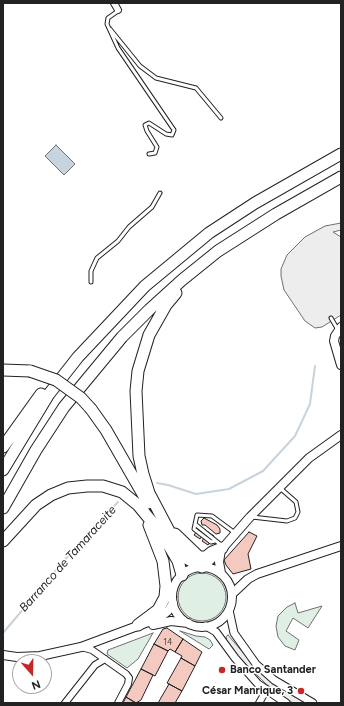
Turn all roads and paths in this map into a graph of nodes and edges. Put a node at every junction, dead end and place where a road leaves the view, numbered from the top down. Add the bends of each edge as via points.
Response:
1 (114, 3) edge
2 (118, 10) joint
3 (107, 24) junction
4 (221, 118) dead end
5 (149, 154) dead end
6 (341, 154) edge
7 (341, 177) edge
8 (160, 193) dead end
9 (218, 251) junction
10 (91, 282) dead end
11 (145, 286) junction
12 (331, 318) dead end
13 (339, 329) edge
14 (341, 365) edge
15 (3, 370) edge
16 (341, 435) edge
17 (3, 446) edge
18 (3, 470) edge
19 (280, 488) junction
20 (138, 505) junction
21 (3, 508) edge
22 (250, 517) junction
23 (164, 529) junction
24 (235, 533) junction
25 (3, 541) edge
26 (221, 546) junction
27 (341, 546) edge
28 (202, 567) junction
29 (221, 573) junction
30 (182, 576) junction
31 (232, 594) junction
32 (173, 602) junction
33 (229, 610) junction
34 (189, 624) junction
35 (138, 625) junction
36 (206, 626) junction
37 (113, 635) junction
38 (81, 647) junction
39 (7, 656) edge
40 (105, 659) junction
41 (266, 691) junction
42 (65, 703) edge
43 (118, 703) edge
44 (259, 703) edge
45 (286, 703) edge
46 (313, 703) edge

1 - 2 street
2 - 3 lane via 108,18
3 - 4 lane via 140,66 156,78 196,88
3 - 5 lane via 118,48 174,130 172,135 166,134 149,123 145,125 157,147 155,153
6 - 11 highway via 222,224
7 - 9 highway
8 - 10 lane via 152,207 128,226 118,241 97,258 91,270
9 - 21 highway via 182,280 122,336 64,407
9 - 23 highway via 206,267 166,305 149,335 138,371 136,398 139,456
11 - 17 highway via 98,324
11 - 18 highway via 78,357 49,394
12 - 13 lane
13 - 14 main road via 334,341
15 - 23 highway, bridge via 30,371 56,380 81,398 106,430
16 - 19 main road via 317,450
19 - 22 main road
19 - 22 lane via 296,502 298,512 295,518 287,521
20 - 23 highway
20 - 25 highway via 122,492 103,486 68,488 36,505
20 - 35 highway via 160,551 166,586 165,597 158,610
22 - 24 main road
23 - 26 highway via 199,557 206,557
23 - 28 highway via 186,558
23 - 30 highway
24 - 26 main road
24 - 26 lane via 207,515 197,515 194,529
26 - 28 main road
26 - 29 main road
27 - 31 main road via 257,574
28 - 29 main road
28 - 30 main road
29 - 31 main road via 228,582
30 - 32 main road via 173,590
31 - 33 main road
32 - 34 main road via 179,615
32 - 35 main road via 165,615
33 - 36 main road via 220,620
33 - 46 street via 234,633 256,664 274,680
34 - 36 main road
34 - 37 main road via 171,621
35 - 37 main road
36 - 41 street via 216,632 235,658
37 - 38 main road
38 - 39 main road via 40,656
38 - 40 street via 92,650
40 - 42 street via 95,665
40 - 43 street via 129,678
41 - 44 street
41 - 45 street

